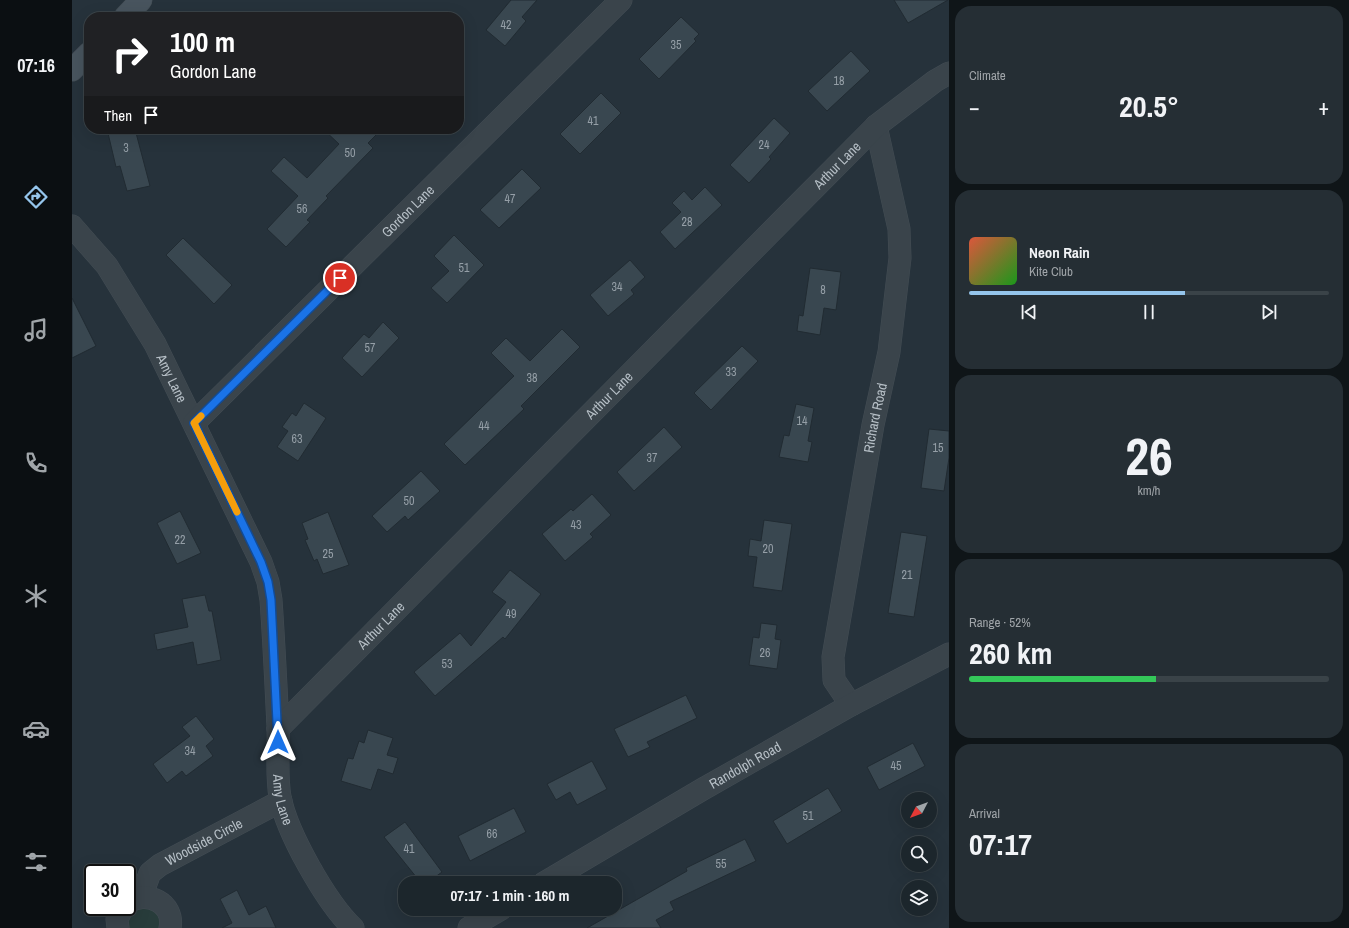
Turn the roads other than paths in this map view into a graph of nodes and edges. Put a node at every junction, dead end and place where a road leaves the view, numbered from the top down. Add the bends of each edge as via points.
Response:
1 (142, 0) edge
2 (621, 0) edge
3 (129, 12) edge
4 (84, 58) edge
5 (72, 70) edge
6 (949, 73) edge
7 (876, 126) junction
8 (72, 226) edge
9 (194, 423) junction
10 (949, 654) edge
11 (851, 705) junction
12 (278, 729) junction
13 (281, 801) junction
14 (556, 876) edge
15 (136, 893) edge
16 (136, 901) edge
17 (119, 916) edge
18 (489, 916) edge
19 (118, 928) edge
20 (170, 928) edge
21 (353, 928) edge
22 (469, 928) edge

1 - 3 main road
2 - 9 street, Gordon Lane
4 - 5 main road
6 - 7 street, Arthur Lane
7 - 11 street, Richard Road via 899,229 900,258 889,352 872,425 833,657 834,680
7 - 12 street, Arthur Lane
8 - 9 street, Amy Lane via 103,260 121,288 155,344
9 - 12 street, Amy Lane via 261,562 268,582 273,620
10 - 11 street, Randolph Road
11 - 14 street, Randolph Road
12 - 13 street, Amy Lane via 277,769
13 - 15 street, Woodside Circle via 160,864 150,873
13 - 21 street, Amy Lane via 308,864
16 - 20 street via 151,897 160,901 171,919
17 - 19 street, Woodside Circle
18 - 22 street

